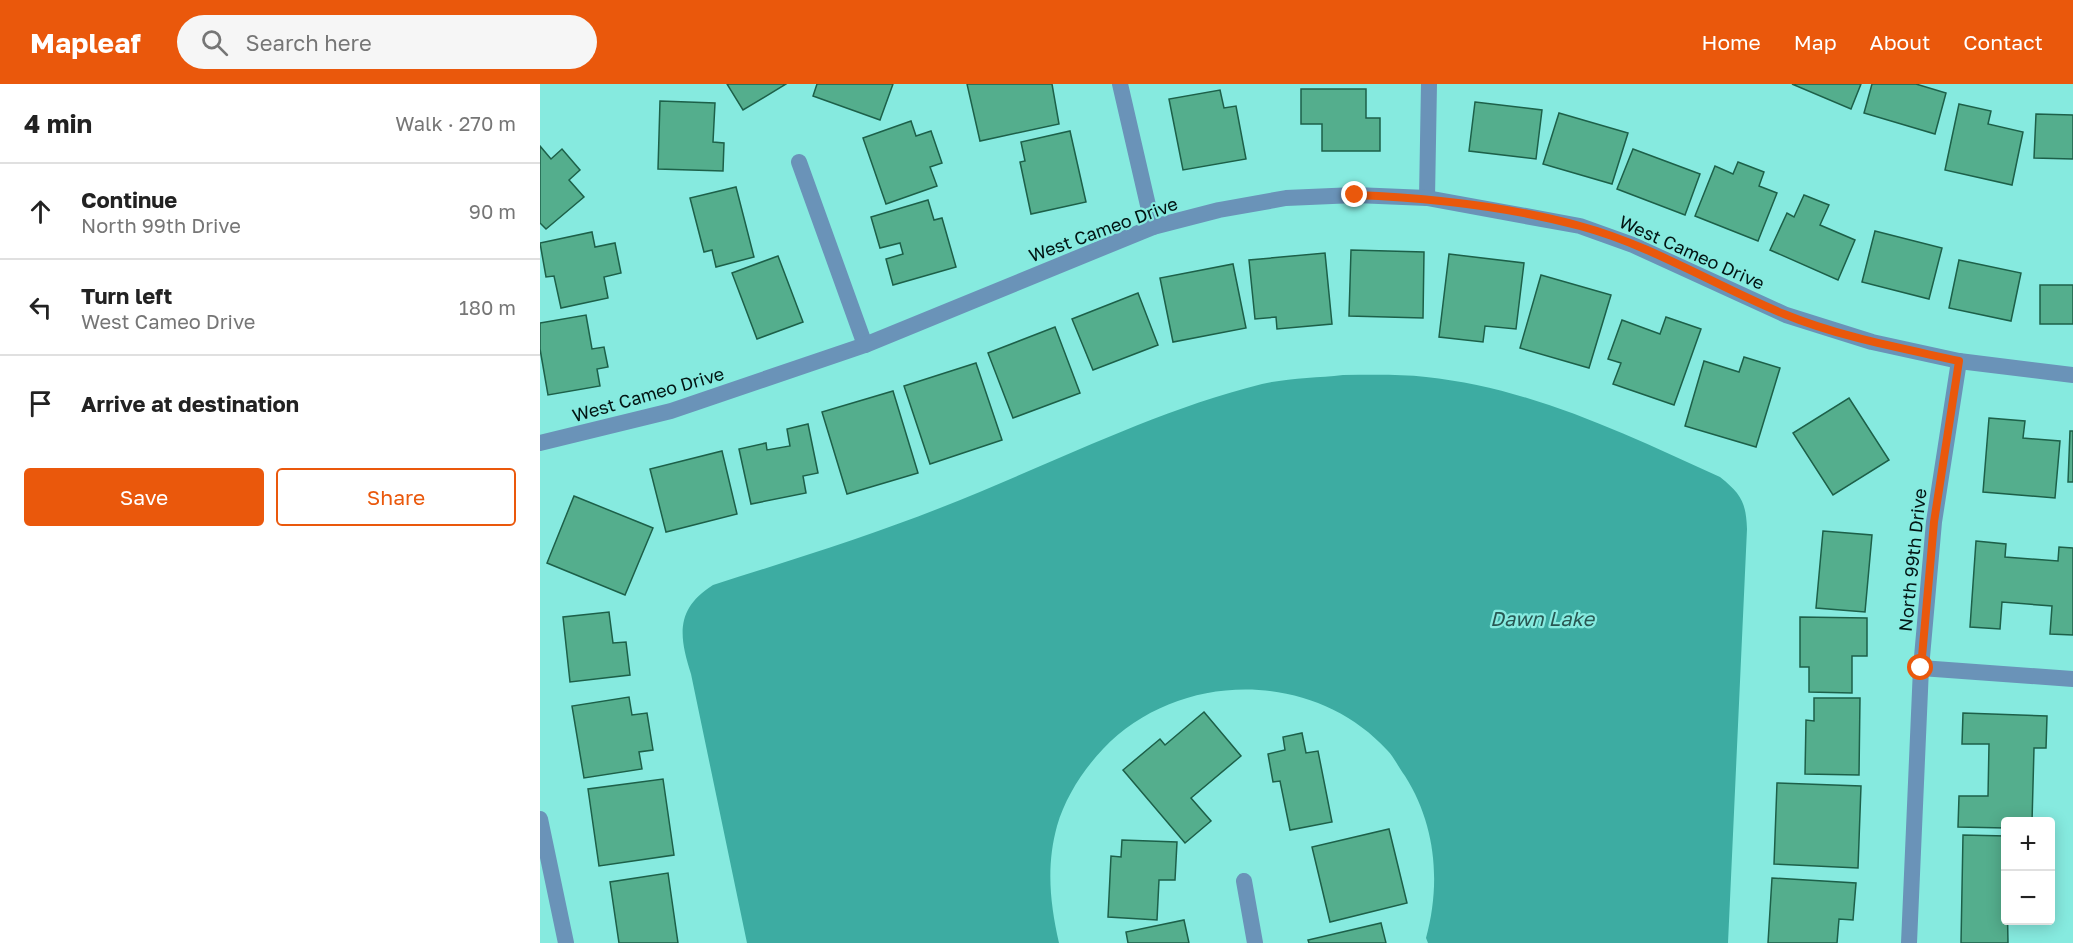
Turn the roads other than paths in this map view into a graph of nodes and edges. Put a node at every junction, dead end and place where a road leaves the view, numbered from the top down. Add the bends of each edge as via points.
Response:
1 (1120, 84) edge
2 (1430, 84) edge
3 (799, 162) dead end
4 (1427, 198) junction
5 (1153, 227) junction
6 (865, 345) junction
7 (1959, 361) junction
8 (2073, 375) edge
9 (540, 443) edge
10 (1921, 668) junction
11 (2073, 679) edge
12 (540, 819) edge
13 (1244, 881) dead end
14 (566, 943) edge
15 (1255, 943) edge
16 (1909, 943) edge

1 - 5 street
2 - 4 street
3 - 6 street
4 - 5 street, West Cameo Drive via 1286,198
4 - 7 street, West Cameo Drive via 1580,226 1633,245 1786,315 1872,342
5 - 6 street, West Cameo Drive
6 - 9 street, West Cameo Drive via 671,411
7 - 8 street, West Cameo Drive
7 - 10 street, North 99th Drive via 1934,522
10 - 11 street
10 - 16 street, North 99th Drive
12 - 14 street
13 - 15 street

